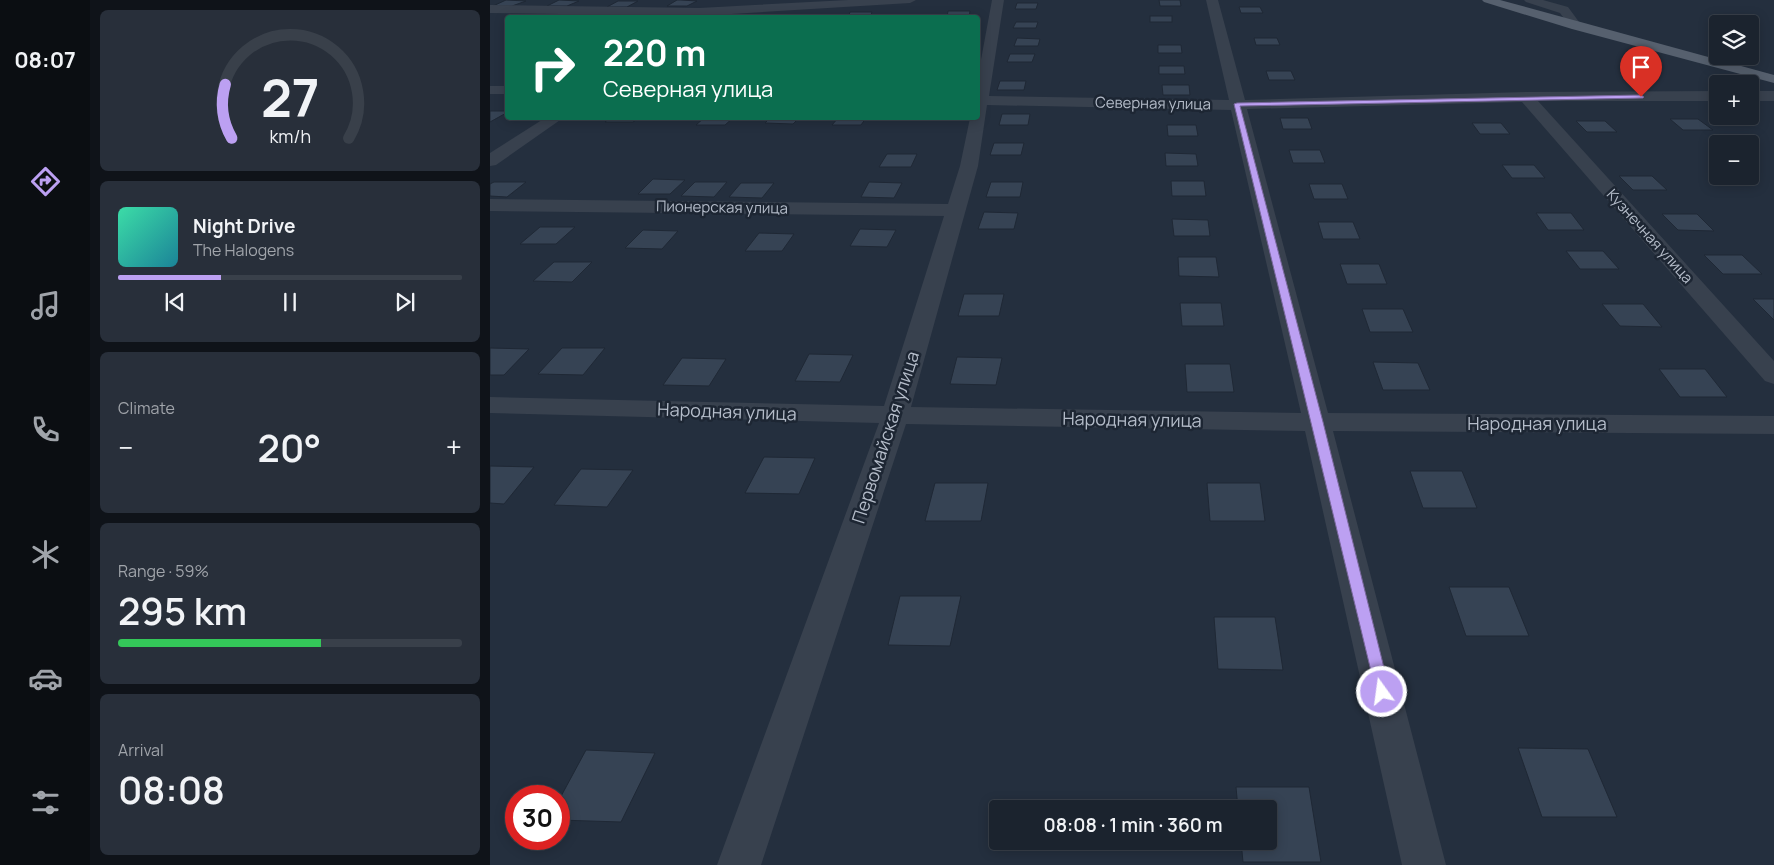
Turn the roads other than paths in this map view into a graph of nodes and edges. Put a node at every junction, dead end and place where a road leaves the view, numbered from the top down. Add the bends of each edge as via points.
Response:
1 (719, 0) edge
2 (910, 0) edge
3 (998, 0) edge
4 (1212, 0) edge
5 (1488, 0) edge
6 (1530, 0) edge
7 (490, 9) edge
8 (695, 15) edge
9 (1576, 26) junction
10 (1774, 79) edge
11 (490, 90) edge
12 (505, 90) edge
13 (980, 95) edge
14 (1709, 96) edge
15 (1759, 96) edge
16 (1774, 96) edge
17 (1526, 97) junction
18 (980, 100) edge
19 (1237, 104) junction
20 (553, 120) edge
21 (976, 120) edge
22 (490, 161) edge
23 (490, 205) edge
24 (954, 210) junction
25 (1774, 376) edge
26 (490, 405) edge
27 (895, 415) junction
28 (1317, 422) junction
29 (1774, 425) edge
30 (738, 865) edge
31 (1424, 865) edge

1 - 8 street
2 - 8 street
3 - 13 street, Первомайская улица
4 - 19 street
5 - 9 main road
6 - 9 street via 1564,10
7 - 8 street
9 - 10 main road
11 - 12 street
14 - 17 street, Северная улица
15 - 16 street
17 - 19 street, Северная улица
17 - 25 street, Кузнечная улица
18 - 19 street, Северная улица
19 - 28 street
20 - 22 street
21 - 24 street, Первомайская улица via 969,166
23 - 24 street, Пионерская улица
24 - 27 street, Первомайская улица
26 - 27 street, Народная улица
27 - 28 street, Народная улица
27 - 30 street, Первомайская улица
28 - 29 street, Народная улица
28 - 31 street

